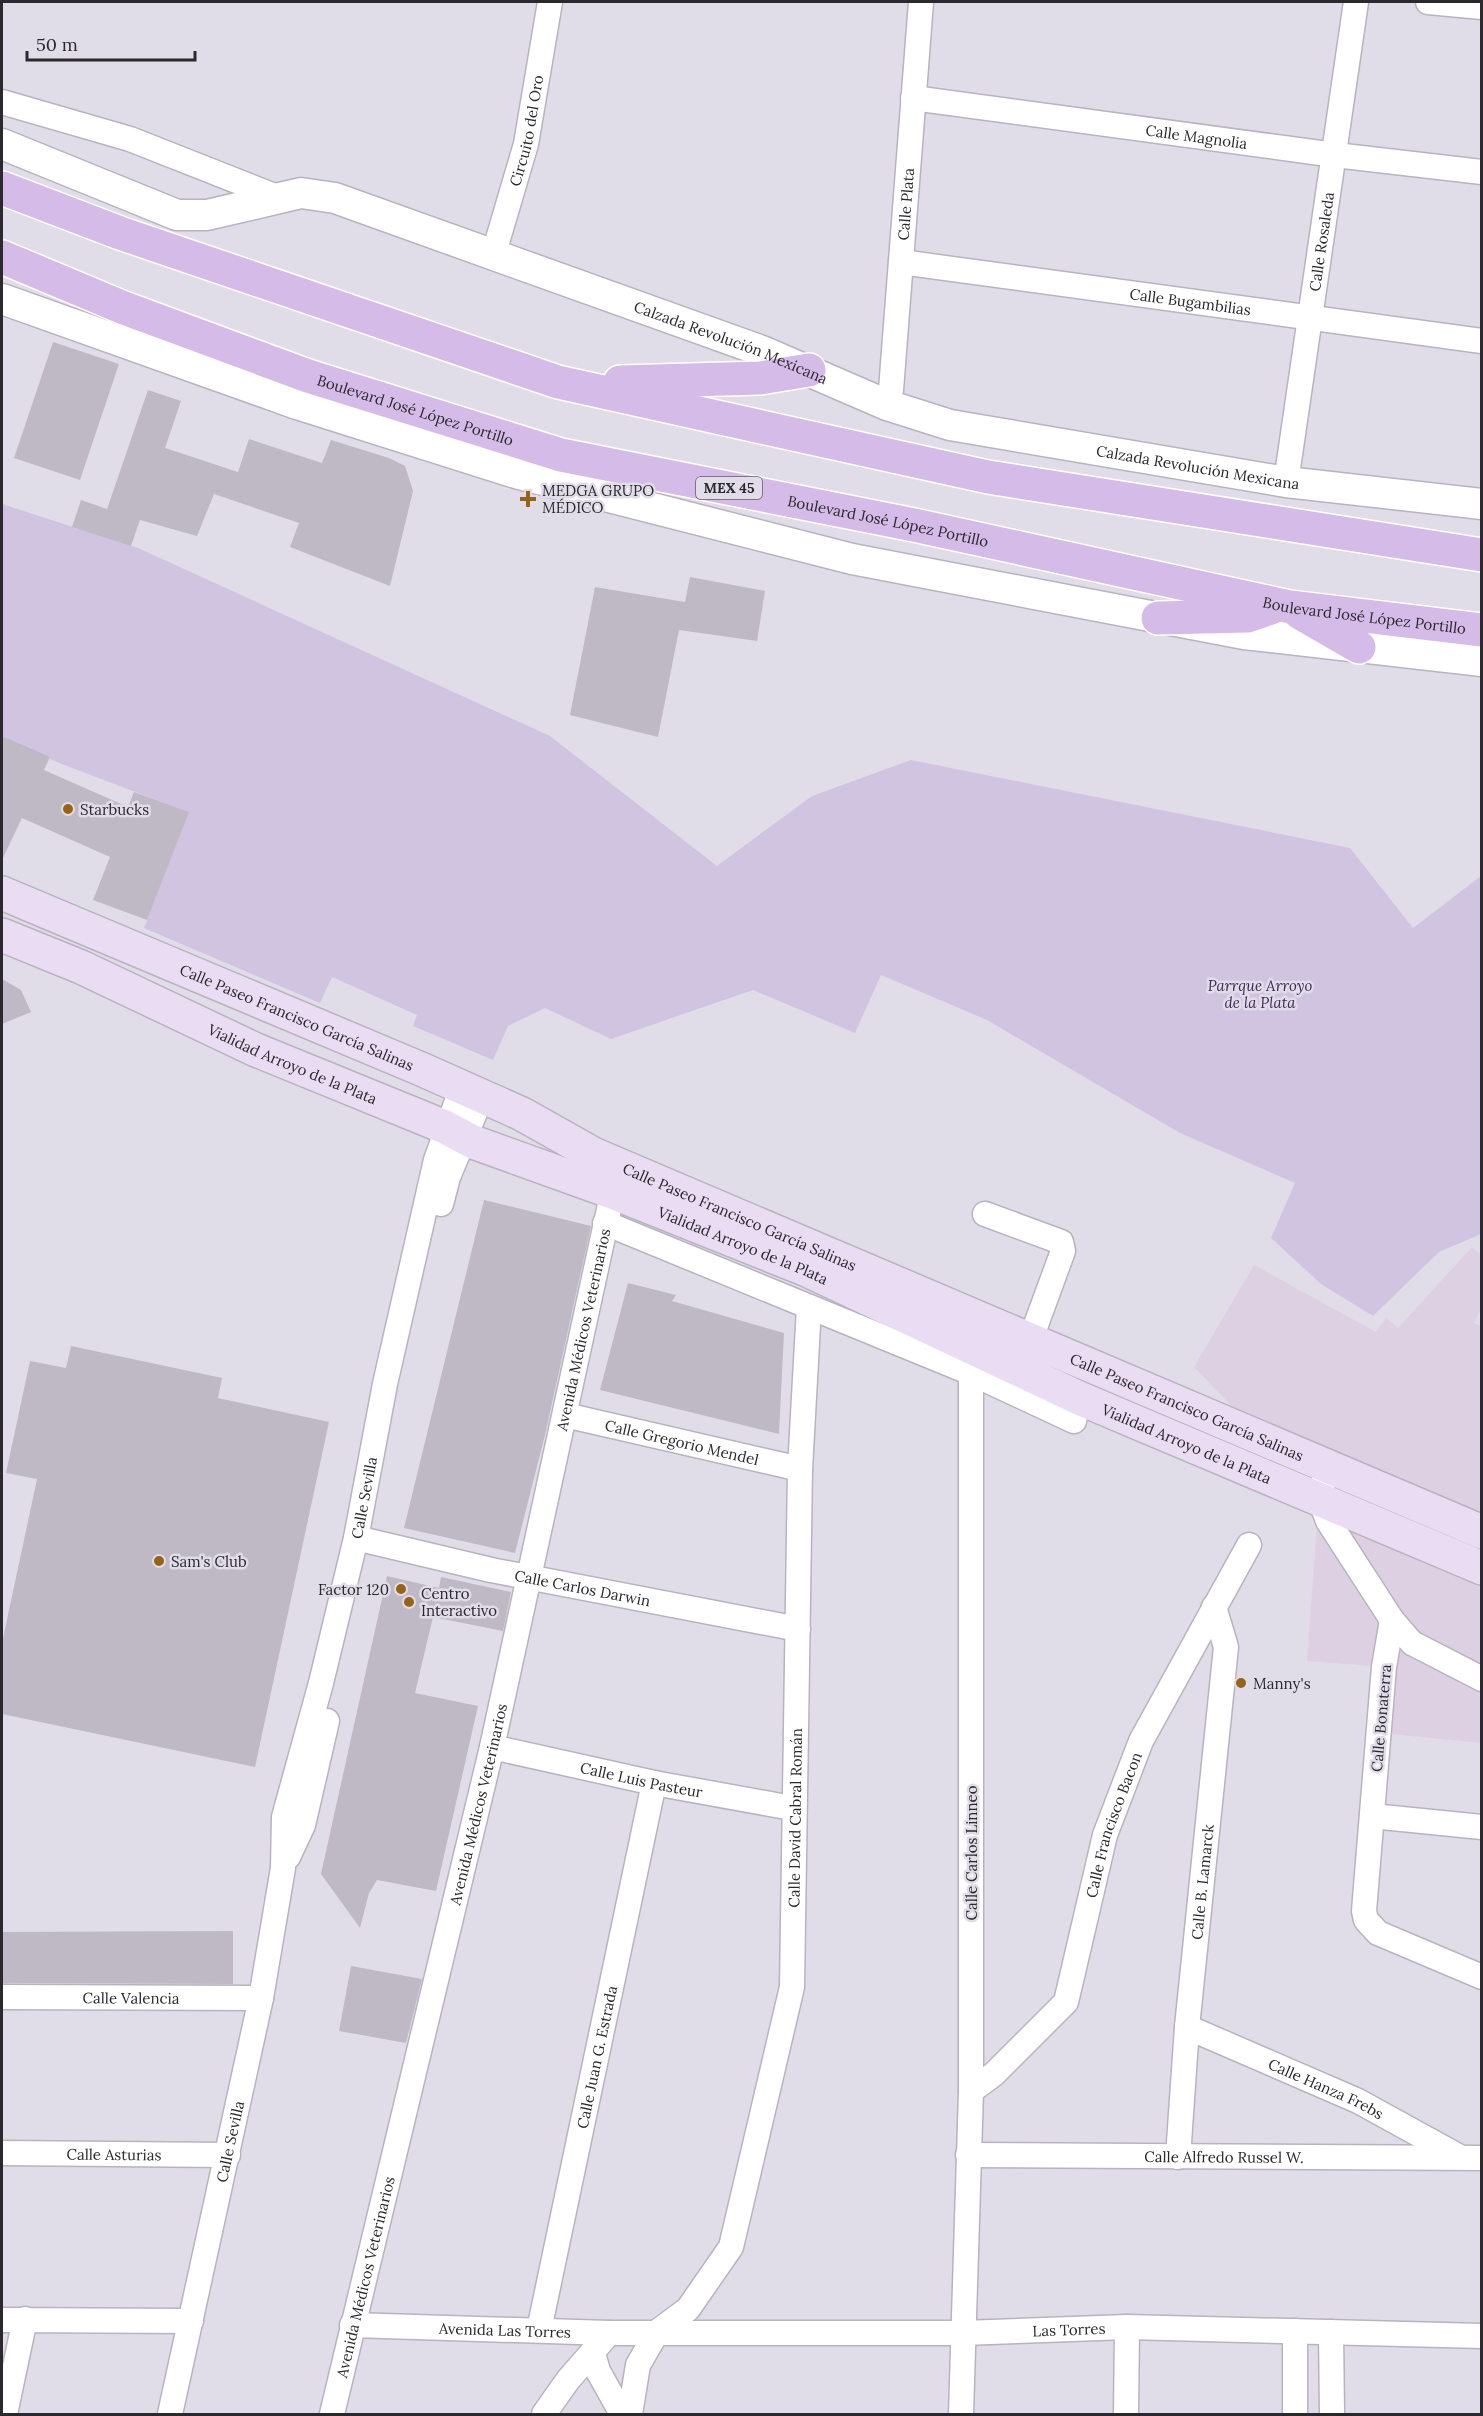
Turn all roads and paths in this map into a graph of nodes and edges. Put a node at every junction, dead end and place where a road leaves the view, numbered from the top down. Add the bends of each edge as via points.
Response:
1 (550, 2) edge
2 (921, 2) edge
3 (1356, 2) edge
4 (1428, 2) edge
5 (1482, 6) edge
6 (913, 98) junction
7 (2, 102) edge
8 (2, 144) edge
9 (1335, 155) junction
10 (1482, 172) edge
11 (2, 188) edge
12 (277, 197) junction
13 (2, 256) edge
14 (493, 256) junction
15 (900, 262) junction
16 (2, 299) edge
17 (1312, 318) junction
18 (1482, 341) edge
19 (809, 370) junction
20 (558, 382) junction
21 (887, 405) junction
22 (1286, 482) junction
23 (1482, 504) edge
24 (1482, 555) edge
25 (1286, 606) junction
26 (1158, 618) junction
27 (1482, 630) edge
28 (1359, 647) junction
29 (1482, 661) edge
30 (2, 893) edge
31 (2, 935) edge
32 (472, 1092) junction
33 (456, 1133) junction
34 (616, 1179) junction
35 (986, 1214) dead end
36 (605, 1223) junction
37 (809, 1306) junction
38 (1030, 1341) junction
39 (971, 1373) junction
40 (1079, 1398) junction
41 (565, 1414) junction
42 (800, 1469) junction
43 (1323, 1483) junction
44 (1482, 1532) edge
45 (362, 1539) junction
46 (1249, 1545) dead end
47 (1482, 1568) edge
48 (530, 1577) junction
49 (1214, 1607) junction
50 (1392, 1620) junction
51 (798, 1629) junction
52 (1482, 1679) edge
53 (492, 1747) junction
54 (654, 1783) junction
55 (792, 1808) junction
56 (1372, 1816) junction
57 (1482, 1827) edge
58 (1482, 1977) edge
59 (2, 1996) edge
60 (261, 1998) junction
61 (1187, 2027) junction
62 (971, 2091) junction
63 (2, 2153) edge
64 (228, 2155) junction
65 (968, 2155) junction
66 (1178, 2157) junction
67 (1471, 2158) edge
68 (25, 2319) junction
69 (2, 2320) edge
70 (191, 2321) junction
71 (352, 2325) junction
72 (1127, 2327) junction
73 (539, 2330) junction
74 (1295, 2331) junction
75 (657, 2332) junction
76 (1331, 2332) junction
77 (609, 2333) junction
78 (963, 2333) junction
79 (1482, 2336) edge
80 (593, 2353) junction
81 (6, 2415) edge
82 (170, 2415) edge
83 (332, 2415) edge
84 (544, 2415) edge
85 (622, 2415) edge
86 (630, 2415) edge
87 (961, 2415) edge
88 (1126, 2415) edge
89 (1295, 2415) edge
90 (1332, 2415) edge

1 - 14 street, Circuito del Oro via 526,144
2 - 6 street, Calle Plata
3 - 9 street, Calle Rosaleda
4 - 5 street
6 - 9 street, Calle Magnolia
6 - 15 street, Calle Plata
7 - 12 street via 130,139
8 - 12 street, Calzada Revolución Mexicana via 177,215 207,215
9 - 10 street, Calle Magnolia
9 - 17 street, Calle Rosaleda
11 - 20 main road via 120,233
12 - 14 street, Calzada Revolución Mexicana via 302,193 335,198
13 - 25 main road, Boulevard José López Portillo / MEX 45 via 124,308 308,376 561,455 914,525
14 - 19 street, Calzada Revolución Mexicana
15 - 17 street, Calle Bugambilias
15 - 21 street, Calle Plata
16 - 26 street via 297,404 519,474 852,559
17 - 18 street, Calle Bugambilias
17 - 22 street, Calle Rosaleda
19 - 20 main road via 760,378
19 - 21 street, Calzada Revolución Mexicana
20 - 24 main road via 988,477
21 - 22 street, Calzada Revolución Mexicana via 950,425
22 - 23 street, Calzada Revolución Mexicana
25 - 26 main road via 1248,616
25 - 27 main road, Boulevard José López Portillo / MEX 45
25 - 28 main road
26 - 28 street via 1244,634
28 - 29 street
30 - 32 main road, Calle Paseo Francisco García Salinas
31 - 33 main road, Vialidad Arroyo de la Plata via 81,967 256,1050
32 - 33 street, Calle Sevilla
32 - 34 main road, Calle Paseo Francisco García Salinas via 522,1114 593,1154
33 - 34 main road, Vialidad Arroyo de la Plata
33 - 45 street, Calle Sevilla via 385,1384
34 - 36 street, Avenida Médicos Veterinarios
34 - 38 main road, Calle Paseo Francisco García Salinas
34 - 40 main road, Vialidad Arroyo de la Plata
35 - 38 street via 1063,1246
36 - 37 street
36 - 41 street, Avenida Médicos Veterinarios
37 - 39 street
37 - 42 street, Calle David Cabral Román
38 - 43 main road, Calle Paseo Francisco García Salinas
39 - 40 street via 1074,1420
39 - 62 street, Calle Carlos Linneo
40 - 43 main road, Vialidad Arroyo de la Plata
41 - 42 street, Calle Gregorio Mendel
41 - 48 street, Avenida Médicos Veterinarios
42 - 51 street, Calle David Cabral Román
43 - 44 main road, Calle Paseo Francisco García Salinas
43 - 47 main road, Vialidad Arroyo de la Plata
43 - 50 street via 1328,1521
45 - 48 street, Calle Carlos Darwin
45 - 60 street, Calle Sevilla via 303,1825 283,1868
46 - 49 street, Calle Francisco Bacon
48 - 51 street, Calle Carlos Darwin
48 - 53 street, Avenida Médicos Veterinarios
49 - 61 street, Calle B. Lamarck via 1226,1647
49 - 62 street, Calle Francisco Bacon via 1141,1741 1109,1824 1066,2002 994,2074
50 - 52 street via 1412,1643
50 - 56 street, Calle Bonaterra via 1384,1666
51 - 55 street, Calle David Cabral Román
53 - 54 street, Calle Luis Pasteur
53 - 71 street, Avenida Médicos Veterinarios
54 - 55 street, Calle Luis Pasteur
54 - 73 street, Calle Juan G. Estrada
55 - 75 street, Calle David Cabral Román via 792,1987 731,2247 688,2309
56 - 57 street
56 - 58 street, Calle Bonaterra via 1366,1920 1378,1933
59 - 60 street, Calle Valencia
60 - 64 street, Calle Sevilla
61 - 66 street, Calle B. Lamarck
61 - 67 street, Calle Hanza Frebs via 1358,2101
62 - 65 street, Calle Carlos Linneo
63 - 64 street, Calle Asturias
64 - 70 street, Calle Sevilla
65 - 66 street, Calle Alfredo Russel W.
65 - 78 street, Calle Carlos Linneo
66 - 67 street, Calle Alfredo Russel W.
68 - 69 street
68 - 70 street
68 - 81 street
70 - 82 street, Calle Sevilla
71 - 73 street, Avenida Las Torres
71 - 83 street, Avenida Médicos Veterinarios
72 - 74 street, Las Torres
72 - 78 street, Las Torres
72 - 88 street
73 - 77 street, Avenida Las Torres
74 - 76 street, Las Torres
74 - 89 street
75 - 77 street, Avenida Las Torres
75 - 78 street, Las Torres
75 - 86 street via 638,2365
76 - 79 street, Las Torres
76 - 90 street
77 - 80 street
78 - 87 street, Calle Carlos Linneo
80 - 84 street
80 - 85 street via 598,2371

